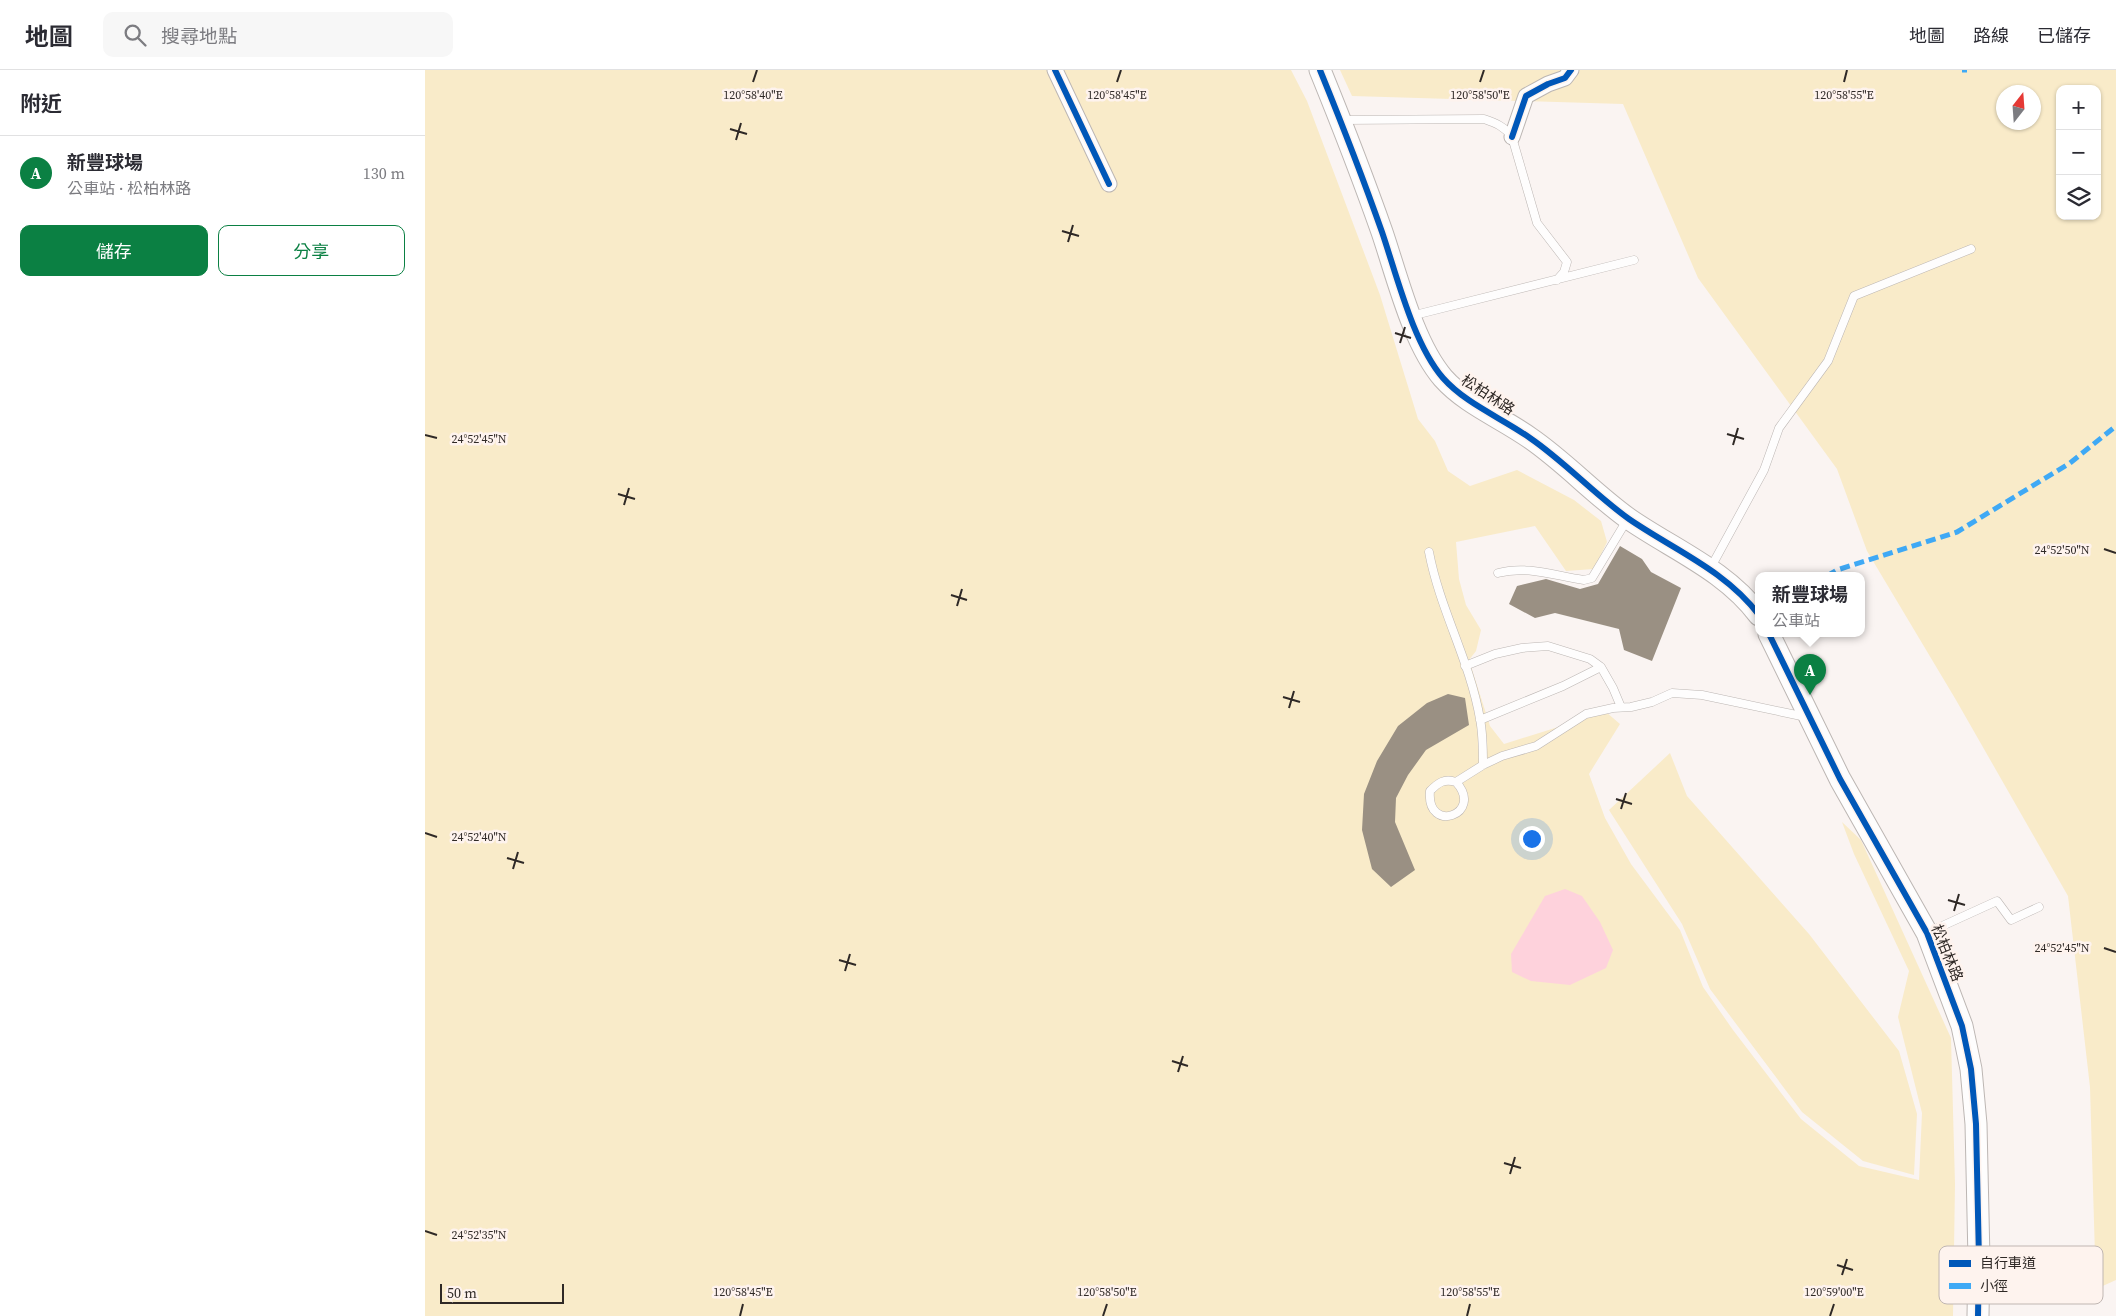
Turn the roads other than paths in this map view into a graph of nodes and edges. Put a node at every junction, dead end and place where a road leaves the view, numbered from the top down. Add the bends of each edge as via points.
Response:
1 (1055, 70) edge
2 (1320, 70) edge
3 (1571, 70) edge
4 (1340, 120) junction
5 (1512, 137) junction
6 (1109, 184) dead end
7 (1971, 250) dead end
8 (1635, 260) dead end
9 (1557, 280) junction
10 (1411, 316) junction
11 (1628, 518) junction
12 (1429, 552) dead end
13 (1710, 569) junction
14 (1498, 573) dead end
15 (1755, 611) edge
16 (1770, 637) edge
17 (1465, 666) junction
18 (1601, 668) junction
19 (1621, 707) junction
20 (1811, 718) junction
21 (1480, 720) junction
22 (1483, 765) junction
23 (1456, 782) junction
24 (2039, 906) dead end
25 (1927, 933) junction
26 (1979, 1246) edge

1 - 6 street
2 - 4 street, 松柏林路
3 - 5 street via 1565,78 1526,96
4 - 5 lane via 1484,119 1506,129
4 - 10 street, 松柏林路
5 - 9 lane via 1537,223 1567,262
7 - 13 lane via 1855,296 1827,361 1779,428 1765,470
8 - 9 lane
9 - 10 lane
10 - 11 street, 松柏林路 via 1435,367 1454,390 1530,438
11 - 13 street, 松柏林路
11 - 14 lane via 1592,578 1584,580 1533,570
12 - 17 lane via 1435,582
13 - 15 street, 松柏林路 via 1732,585
16 - 20 street, 松柏林路
17 - 18 lane via 1504,652 1547,646 1590,659
17 - 21 lane
18 - 19 lane
18 - 21 lane
19 - 20 lane via 1652,702 1672,693 1702,695
19 - 22 lane via 1587,714 1536,746
20 - 25 street, 松柏林路 via 1840,779
21 - 22 lane
22 - 23 lane
23 - 23 lane via 1439,782 1429,791 1429,802 1436,813 1446,817 1462,809 1465,800 1463,790
24 - 25 lane via 2011,920 1997,901
25 - 26 street, 松柏林路 via 1962,1026 1971,1069 1976,1124

